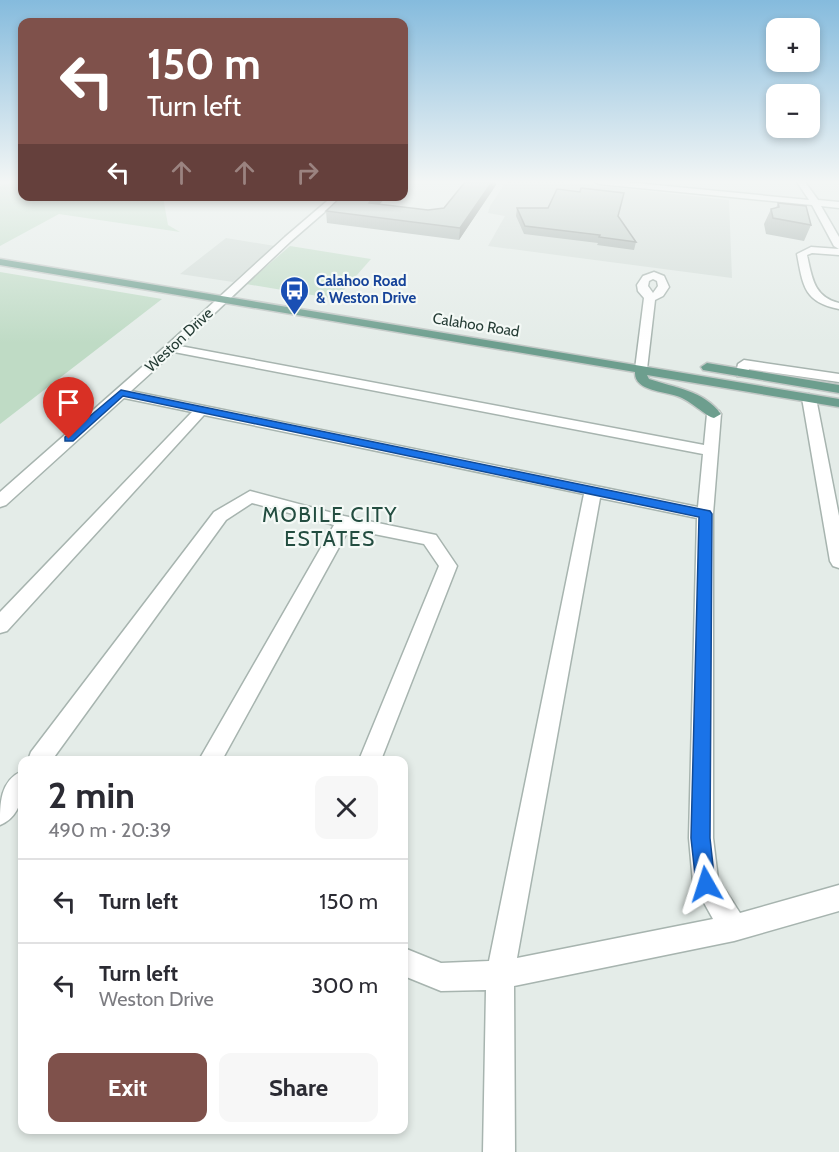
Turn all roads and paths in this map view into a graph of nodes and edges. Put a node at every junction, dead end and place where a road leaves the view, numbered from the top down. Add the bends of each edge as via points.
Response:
1 (292, 236) edge
2 (0, 252) edge
3 (839, 252) edge
4 (0, 262) edge
5 (227, 295) junction
6 (650, 296) dead end
7 (839, 306) edge
8 (171, 348) junction
9 (633, 358) junction
10 (742, 373) junction
11 (839, 378) edge
12 (839, 388) edge
13 (121, 393) junction
14 (809, 398) junction
15 (839, 403) edge
16 (201, 410) junction
17 (714, 414) joint
18 (710, 451) junction
19 (593, 491) junction
20 (0, 501) edge
21 (705, 514) junction
22 (344, 522) junction
23 (839, 561) edge
24 (0, 624) edge
25 (42, 756) edge
26 (212, 756) edge
27 (372, 756) edge
28 (18, 790) edge
29 (7, 810) edge
30 (839, 898) edge
31 (734, 928) junction
32 (408, 964) edge
33 (500, 975) junction
34 (499, 1152) edge

1 - 5 street, Weston Drive
2 - 5 main road, Calahoo Road
3 - 7 street via 811,250 802,254 811,294
4 - 5 main road, Calahoo Road
5 - 8 street, Weston Drive
5 - 9 main road, Calahoo Road
5 - 9 main road, Calahoo Road
6 - 9 street
8 - 13 street, Weston Drive
8 - 18 street
9 - 10 main road, Calahoo Road
9 - 14 main road, Calahoo Road
9 - 17 main road via 644,382 698,398
10 - 11 street, Calahoo Road via 744,364 750,364
10 - 12 main road, Calahoo Road
13 - 16 street
13 - 20 street, Weston Drive
14 - 15 main road, Calahoo Road
14 - 23 street
16 - 19 street
16 - 24 street
17 - 18 street
18 - 21 street
19 - 21 street
19 - 33 street
21 - 31 street via 701,838 706,884
22 - 25 street via 250,497 220,516
22 - 26 street
22 - 27 street via 430,539 448,566
28 - 29 street
30 - 31 street
31 - 33 street
32 - 33 street via 441,977
33 - 34 street

